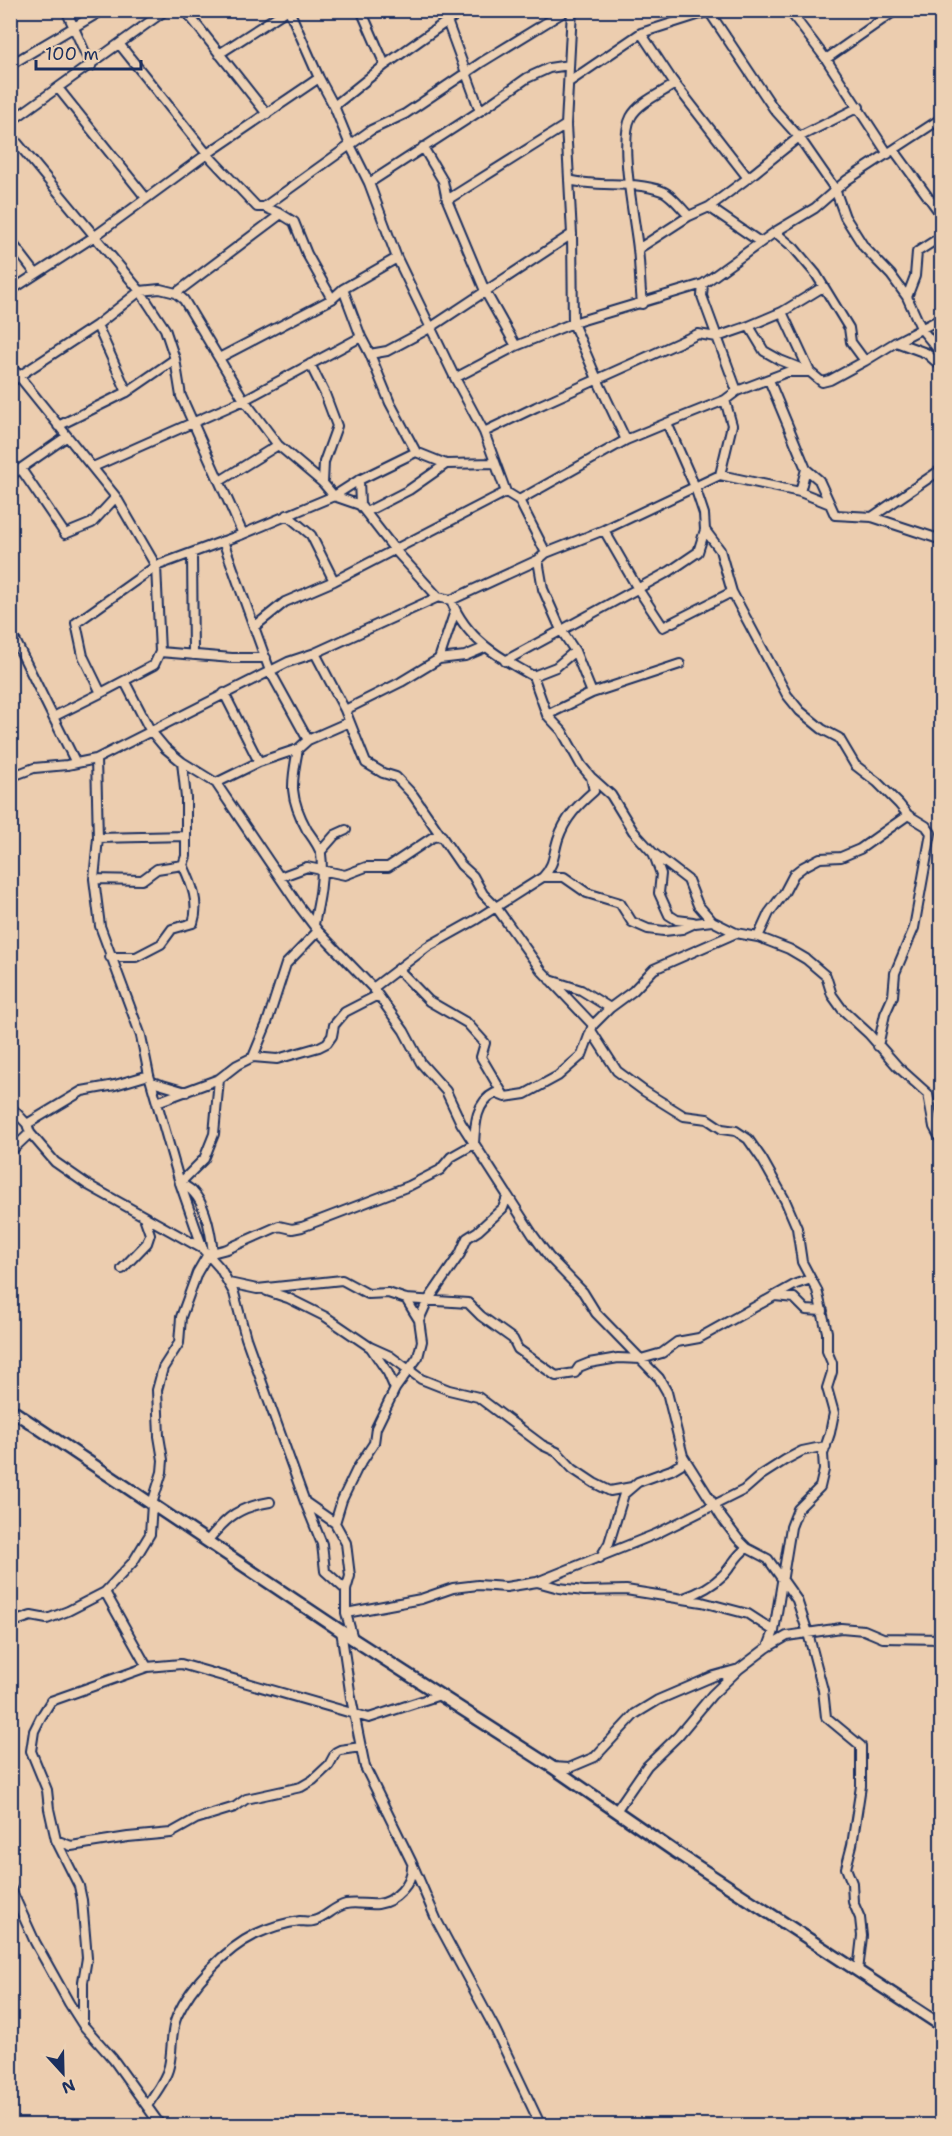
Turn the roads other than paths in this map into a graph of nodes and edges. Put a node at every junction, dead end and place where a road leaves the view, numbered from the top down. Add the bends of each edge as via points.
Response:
1 (66, 10) edge
2 (104, 10) edge
3 (166, 10) edge
4 (185, 10) edge
5 (288, 10) edge
6 (361, 10) edge
7 (443, 10) edge
8 (464, 10) edge
9 (567, 10) edge
10 (572, 10) edge
11 (789, 10) edge
12 (896, 10) edge
13 (710, 11) edge
14 (448, 21) junction
15 (74, 28) junction
16 (641, 33) junction
17 (120, 45) junction
18 (219, 54) junction
19 (826, 59) junction
20 (385, 65) junction
21 (569, 65) junction
22 (10, 66) edge
23 (90, 66) junction
24 (466, 74) junction
25 (319, 78) junction
26 (569, 82) junction
27 (675, 84) junction
28 (57, 88) junction
29 (334, 106) junction
30 (859, 107) junction
31 (480, 111) junction
32 (267, 114) junction
33 (942, 118) edge
34 (10, 122) edge
35 (566, 125) junction
36 (10, 134) edge
37 (799, 136) junction
38 (350, 145) junction
39 (423, 147) junction
40 (891, 152) junction
41 (207, 154) junction
42 (748, 178) junction
43 (569, 180) junction
44 (369, 183) junction
45 (628, 185) junction
46 (835, 189) junction
47 (146, 198) junction
48 (447, 200) junction
49 (264, 207) junction
50 (709, 207) junction
51 (281, 214) junction
52 (689, 216) junction
53 (942, 216) edge
54 (775, 232) junction
55 (572, 234) junction
56 (95, 236) junction
57 (942, 236) edge
58 (10, 240) edge
59 (760, 242) junction
60 (638, 249) junction
61 (397, 258) junction
62 (36, 274) junction
63 (703, 284) junction
64 (823, 287) junction
65 (343, 289) junction
66 (10, 291) edge
67 (140, 291) junction
68 (485, 291) junction
69 (176, 293) junction
70 (907, 297) junction
71 (332, 299) junction
72 (642, 304) junction
73 (782, 312) junction
74 (942, 318) edge
75 (573, 323) junction
76 (97, 325) junction
77 (749, 326) junction
78 (430, 328) junction
79 (922, 330) junction
80 (361, 337) junction
81 (717, 337) junction
82 (896, 342) junction
83 (516, 346) junction
84 (941, 352) edge
85 (926, 353) junction
86 (370, 354) junction
87 (219, 358) junction
88 (175, 359) junction
89 (865, 361) junction
90 (10, 364) edge
91 (309, 364) junction
92 (942, 367) edge
93 (810, 372) junction
94 (20, 376) junction
95 (455, 378) junction
96 (597, 380) junction
97 (769, 380) junction
98 (10, 382) edge
99 (737, 390) junction
100 (127, 392) junction
101 (244, 399) junction
102 (725, 400) junction
103 (193, 422) junction
104 (667, 423) junction
105 (58, 426) junction
106 (484, 432) junction
107 (66, 437) junction
108 (626, 440) junction
109 (278, 446) junction
110 (416, 452) junction
111 (495, 463) junction
112 (446, 464) junction
113 (93, 467) junction
114 (21, 469) junction
115 (942, 469) edge
116 (806, 470) junction
117 (720, 475) junction
118 (10, 476) edge
119 (360, 480) junction
120 (220, 481) junction
121 (323, 483) junction
122 (695, 487) junction
123 (506, 492) junction
124 (800, 492) junction
125 (334, 496) junction
126 (116, 497) junction
127 (519, 500) junction
128 (830, 504) junction
129 (360, 505) junction
130 (366, 512) junction
131 (287, 515) junction
132 (872, 517) junction
133 (604, 530) junction
134 (705, 530) junction
135 (243, 534) junction
136 (942, 540) edge
137 (224, 541) junction
138 (395, 550) junction
139 (546, 553) junction
140 (192, 554) junction
141 (538, 560) junction
142 (156, 566) junction
143 (334, 581) junction
144 (638, 589) junction
145 (732, 592) junction
146 (438, 597) junction
147 (451, 600) junction
148 (455, 611) junction
149 (254, 627) junction
150 (561, 630) junction
151 (10, 635) edge
152 (484, 648) junction
153 (574, 651) junction
154 (160, 652) junction
155 (315, 653) junction
156 (193, 655) junction
157 (266, 658) junction
158 (439, 659) junction
159 (505, 661) junction
160 (680, 664) dead end
161 (270, 671) junction
162 (533, 676) junction
163 (125, 682) junction
164 (101, 693) junction
165 (224, 693) junction
166 (592, 693) junction
167 (345, 710) junction
168 (547, 715) junction
169 (53, 717) junction
170 (349, 722) junction
171 (150, 730) junction
172 (308, 741) junction
173 (298, 749) junction
174 (96, 759) junction
175 (183, 762) junction
176 (259, 762) junction
177 (76, 763) junction
178 (10, 777) edge
179 (591, 777) junction
180 (216, 783) junction
181 (908, 815) junction
182 (346, 830) dead end
183 (186, 836) junction
184 (442, 836) junction
185 (98, 838) junction
186 (321, 851) junction
187 (653, 853) junction
188 (183, 865) junction
189 (321, 869) junction
190 (280, 877) junction
191 (543, 877) junction
192 (94, 879) junction
193 (496, 907) junction
194 (712, 921) junction
195 (695, 923) junction
196 (316, 927) junction
197 (736, 933) junction
198 (758, 937) junction
199 (110, 957) junction
200 (398, 969) junction
201 (549, 980) junction
202 (376, 992) junction
203 (610, 1008) junction
204 (593, 1029) junction
205 (878, 1046) junction
206 (253, 1057) junction
207 (151, 1078) junction
208 (219, 1079) junction
209 (188, 1092) junction
210 (505, 1097) junction
211 (157, 1102) junction
212 (10, 1106) edge
213 (27, 1124) junction
214 (30, 1133) junction
215 (942, 1142) edge
216 (474, 1144) junction
217 (10, 1152) edge
218 (180, 1184) junction
219 (507, 1197) junction
220 (144, 1216) junction
221 (208, 1252) junction
222 (122, 1269) dead end
223 (811, 1280) junction
224 (229, 1283) junction
225 (257, 1289) junction
226 (775, 1296) junction
227 (406, 1299) junction
228 (427, 1302) junction
229 (823, 1311) junction
230 (419, 1320) junction
231 (370, 1347) junction
232 (641, 1359) junction
233 (408, 1369) junction
234 (395, 1389) junction
235 (10, 1409) edge
236 (826, 1446) junction
237 (683, 1456) junction
238 (632, 1487) junction
239 (270, 1502) dead end
240 (305, 1502) junction
241 (152, 1504) junction
242 (714, 1504) junction
243 (335, 1523) junction
244 (208, 1540) junction
245 (747, 1548) junction
246 (600, 1558) junction
247 (782, 1579) junction
248 (537, 1582) junction
249 (346, 1590) junction
250 (105, 1592) junction
251 (682, 1599) junction
252 (346, 1613) junction
253 (11, 1622) edge
254 (341, 1630) junction
255 (774, 1631) junction
256 (808, 1633) junction
257 (353, 1639) junction
258 (942, 1639) edge
259 (768, 1647) junction
260 (147, 1667) junction
261 (739, 1669) junction
262 (440, 1695) junction
263 (354, 1715) junction
264 (361, 1747) junction
265 (552, 1767) junction
266 (616, 1811) junction
267 (57, 1840) junction
268 (412, 1863) junction
269 (10, 1887) edge
270 (858, 1971) junction
271 (83, 2025) junction
272 (942, 2026) edge
273 (147, 2106) junction
274 (161, 2126) edge
275 (541, 2126) edge

1 - 15 street
2 - 15 street
3 - 17 street
4 - 18 street
5 - 18 street
5 - 25 street
6 - 20 street
7 - 14 street
8 - 14 street
9 - 24 street
10 - 21 street
11 - 19 street
12 - 19 street
13 - 16 street
13 - 37 street via 774,110
14 - 20 street
14 - 24 street
15 - 22 street
15 - 23 street
16 - 26 street
16 - 27 street
17 - 23 street
17 - 41 street
18 - 32 street
19 - 30 street
20 - 29 street
21 - 26 street
21 - 31 street via 537,72
23 - 28 street
24 - 31 street
24 - 38 street
25 - 29 street
25 - 32 street
26 - 35 street
27 - 42 street
27 - 45 street via 632,115 627,129
28 - 34 street
28 - 47 street
29 - 38 street
30 - 37 street
30 - 40 street
31 - 39 street
32 - 41 street
33 - 40 street
35 - 43 street
35 - 48 street
36 - 56 street
37 - 42 street
37 - 46 street
38 - 44 street
38 - 49 street
39 - 44 street
39 - 48 street via 443,181
40 - 46 street
40 - 53 street
41 - 47 street
41 - 49 street via 257,207
42 - 50 street
43 - 45 street
43 - 55 street
44 - 61 street
45 - 52 street via 663,191
45 - 60 street
46 - 54 street via 815,208
46 - 70 street via 845,217 864,246
47 - 56 street
48 - 68 street
49 - 51 street
50 - 52 street
50 - 59 street
51 - 69 street
51 - 71 street via 294,222
52 - 60 street
54 - 59 street
54 - 64 street via 801,256
55 - 68 street
55 - 75 street
56 - 62 street
56 - 67 street
57 - 70 street via 917,252 915,276
58 - 62 street
59 - 63 street
60 - 72 street
61 - 65 street
61 - 78 street
62 - 66 street
63 - 72 street
63 - 81 street via 702,296
64 - 73 street
64 - 89 street
65 - 71 street
65 - 80 street
67 - 69 street via 160,289
67 - 76 street
67 - 88 street via 165,329
68 - 78 street
68 - 83 street
69 - 87 street
70 - 79 street
71 - 87 street
72 - 75 street
73 - 77 street
73 - 93 street
74 - 79 street
75 - 83 street
75 - 96 street
76 - 94 street
76 - 100 street
77 - 81 street
77 - 93 street via 764,351
78 - 86 street via 387,351
78 - 95 street
79 - 82 street
79 - 84 street
80 - 86 street
80 - 91 street
81 - 96 street via 698,334
81 - 99 street
82 - 85 street
82 - 89 street
83 - 95 street
84 - 85 street
85 - 92 street
86 - 110 street
87 - 101 street
88 - 100 street
88 - 103 street via 182,396
89 - 93 street via 822,382
90 - 94 street
91 - 101 street
91 - 121 street via 337,426 324,462
93 - 97 street via 787,372
94 - 98 street
94 - 105 street
95 - 106 street
96 - 106 street
96 - 108 street
97 - 99 street
97 - 116 street
99 - 102 street
100 - 105 street
101 - 103 street
101 - 109 street
102 - 104 street
102 - 117 street via 732,425
103 - 113 street
103 - 120 street
104 - 108 street
104 - 122 street
105 - 107 street
106 - 111 street
107 - 113 street
107 - 114 street
108 - 127 street
109 - 120 street
109 - 121 street
110 - 112 street
110 - 119 street
111 - 112 street
111 - 123 street
112 - 130 street via 409,490
113 - 126 street
114 - 118 street
114 - 126 street via 65,534 92,522
115 - 132 street
116 - 124 street
116 - 128 street via 819,480
117 - 122 street
117 - 124 street
119 - 125 street
119 - 129 street
120 - 135 street
121 - 125 street
122 - 133 street
122 - 134 street
123 - 127 street
123 - 138 street
124 - 128 street
125 - 129 street
125 - 131 street
126 - 142 street
127 - 139 street
128 - 132 street via 835,515
129 - 130 street
130 - 138 street
131 - 135 street
131 - 143 street via 311,535
132 - 136 street
133 - 139 street
133 - 144 street
134 - 144 street via 698,552
134 - 145 street via 720,550
135 - 137 street
137 - 140 street
137 - 149 street
138 - 143 street
138 - 146 street
139 - 141 street
140 - 142 street
140 - 156 street
141 - 147 street
141 - 150 street via 543,589
142 - 154 street
142 - 164 street via 76,623 83,656
143 - 149 street via 285,602
144 - 145 street via 663,627
144 - 150 street
145 - 181 street via 787,695 800,711 839,738 855,765
146 - 147 street
146 - 155 street
147 - 148 street
148 - 152 street
148 - 158 street
149 - 157 street
150 - 153 street
150 - 159 street
151 - 169 street
152 - 158 street via 465,656
152 - 159 street
153 - 162 street via 556,667
153 - 166 street
154 - 156 street
154 - 163 street via 154,665
155 - 161 street
155 - 167 street
156 - 157 street
157 - 161 street
158 - 167 street
159 - 162 street
160 - 166 street
161 - 165 street
161 - 172 street
162 - 168 street
163 - 164 street
163 - 171 street
164 - 169 street
165 - 171 street
165 - 176 street
166 - 168 street
167 - 170 street
168 - 179 street
169 - 177 street
170 - 172 street
170 - 184 street via 366,763 396,777
171 - 174 street
171 - 175 street
172 - 173 street
173 - 176 street
173 - 186 street via 291,783 294,802
174 - 177 street
174 - 185 street
175 - 180 street
175 - 183 street
176 - 180 street
177 - 178 street via 34,768
179 - 187 street via 611,795 633,831
179 - 191 street via 594,791 572,811 558,838 551,868
180 - 190 street
181 - 198 street via 860,849 841,857 820,858 794,874
181 - 205 street via 931,833 928,857 914,928 895,973 893,996
182 - 186 street via 335,835
183 - 185 street
183 - 188 street
184 - 189 street via 433,837 388,867 366,867 345,874
184 - 193 street
185 - 192 street
186 - 189 street
187 - 194 street via 688,880 698,905
187 - 195 street via 661,874 659,893 669,915
188 - 192 street via 157,869 142,879
188 - 199 street via 194,889 193,922 172,929 161,944 136,957
189 - 190 street via 307,867
189 - 196 street
190 - 196 street
191 - 193 street
191 - 195 street via 564,877 587,893 620,903 632,922 648,929 682,929
192 - 199 street via 100,926
193 - 200 street via 427,947
193 - 201 street
194 - 195 street
194 - 197 street
196 - 202 street
196 - 206 street via 286,964
197 - 198 street
197 - 203 street via 654,969 633,992
198 - 205 street via 801,956 826,976 842,1009
199 - 207 street via 141,1036
200 - 202 street
200 - 210 street via 429,1002 467,1023 485,1043 481,1058
201 - 203 street via 581,990
201 - 204 street
202 - 206 street via 345,1012 327,1043 277,1059
202 - 216 street via 404,1031 420,1063 446,1091
203 - 204 street
204 - 210 street via 582,1055 558,1076 525,1094
204 - 223 street via 617,1071 644,1091 684,1116 707,1119 748,1139 785,1200
205 - 215 street via 927,1094 934,1127
206 - 208 street
207 - 209 street
207 - 211 street
207 - 213 street via 82,1091
208 - 209 street
208 - 218 street via 214,1134 204,1159
209 - 211 street
210 - 216 street via 495,1093 487,1097 476,1121
211 - 218 street
212 - 213 street
213 - 214 street
214 - 217 street
214 - 220 street via 55,1162
216 - 219 street
216 - 221 street via 451,1157 440,1170 383,1197 302,1227 279,1226 227,1249
218 - 221 street
218 - 221 street via 194,1192 204,1212 210,1232
219 - 228 street via 503,1208 467,1238
219 - 232 street via 549,1257
220 - 221 street
220 - 222 street via 150,1234 147,1243
221 - 224 street
221 - 241 street via 181,1317 179,1343 157,1390 163,1460
223 - 226 street
223 - 229 street
224 - 225 street
224 - 240 street
225 - 227 street via 342,1280 368,1294 388,1293
225 - 231 street via 288,1298 326,1317
226 - 229 street via 794,1298 806,1310
226 - 232 street via 699,1338 677,1342 662,1353
227 - 228 street
227 - 230 street
228 - 230 street
228 - 232 street via 468,1303 513,1339 518,1349 556,1376 618,1358
229 - 236 street via 832,1363 827,1388 834,1413
230 - 233 street via 422,1341 418,1358
231 - 233 street
231 - 234 street
232 - 237 street via 667,1392
233 - 234 street
233 - 238 street via 421,1379 478,1397 594,1483 610,1491
234 - 243 street via 376,1428 374,1443 342,1500
235 - 241 main road
236 - 242 street via 802,1451 744,1490
236 - 247 street via 820,1487 798,1509 791,1527
237 - 238 street via 681,1464
237 - 242 street
238 - 246 street via 624,1494 609,1543
239 - 244 street via 248,1506 222,1523
240 - 243 street
240 - 249 street via 322,1544 326,1571
241 - 244 main road
241 - 250 street via 150,1534 133,1562
242 - 245 street
242 - 246 street
243 - 249 street via 346,1543 350,1576
244 - 254 main road
245 - 247 street via 768,1559
245 - 251 street via 737,1554 723,1576
246 - 248 street
247 - 255 street
247 - 256 street via 797,1600
248 - 251 street via 584,1591 626,1590
248 - 252 street via 453,1588 421,1599
249 - 252 street
250 - 253 street via 47,1619 32,1616
250 - 260 street
251 - 255 street via 748,1614
252 - 257 street
254 - 257 main road
254 - 263 street
255 - 259 street
256 - 258 street via 841,1628 864,1630 882,1638
256 - 259 street via 788,1636
256 - 270 street via 826,1717 861,1746 861,1786 846,1868 860,1918
257 - 262 main road
259 - 261 street
260 - 263 street via 181,1664
260 - 267 street via 51,1701 41,1717 31,1751 47,1790
261 - 265 street via 658,1700 635,1714 595,1756 569,1768
261 - 266 street via 647,1766
262 - 263 street via 369,1718
262 - 265 main road
263 - 264 street
264 - 267 street via 336,1752 329,1765 301,1787 246,1799 171,1833 71,1846
264 - 268 street via 365,1767
265 - 266 main road
266 - 270 main road
267 - 271 street via 82,1900 87,1958
268 - 273 street via 412,1878 389,1901 334,1908 315,1921 279,1926 232,1948 210,1969 177,2016 170,2065
268 - 275 street via 437,1921
269 - 271 street via 35,1942
270 - 272 main road
271 - 273 street
273 - 274 street

